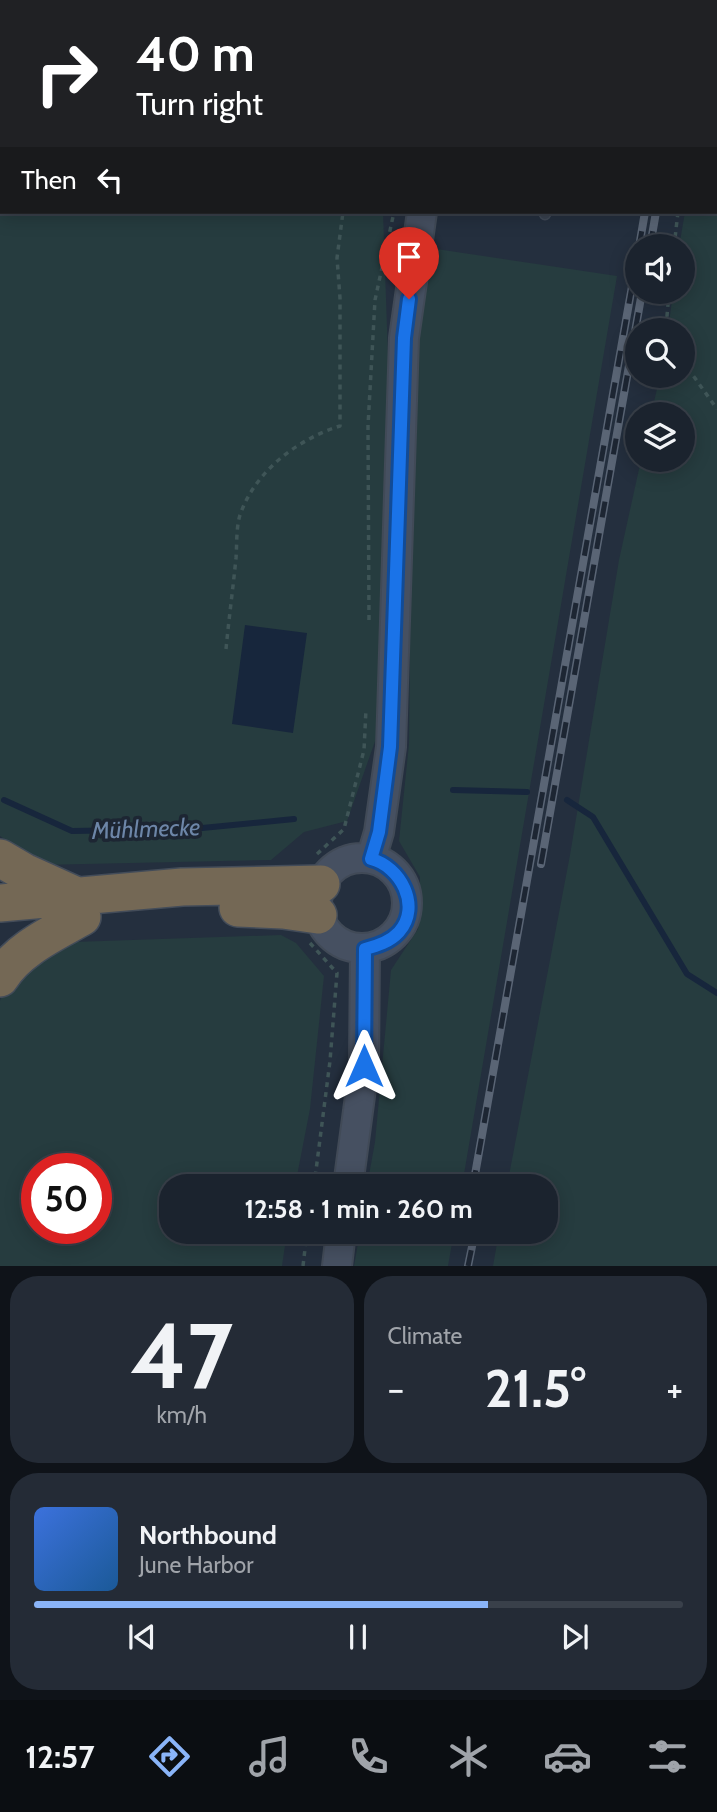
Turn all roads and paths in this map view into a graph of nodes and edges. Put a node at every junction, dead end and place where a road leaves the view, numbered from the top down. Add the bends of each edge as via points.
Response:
1 (343, 214) edge
2 (394, 214) edge
3 (422, 214) edge
4 (678, 214) edge
5 (675, 234) edge
6 (695, 378) edge
7 (717, 409) edge
8 (369, 627) dead end
9 (226, 649) dead end
10 (366, 709) dead end
11 (0, 858) edge
12 (371, 859) junction
13 (309, 891) junction
14 (0, 903) edge
15 (80, 906) junction
16 (0, 925) edge
17 (365, 949) junction
18 (0, 978) edge
19 (316, 1174) edge
20 (350, 1174) edge
21 (306, 1244) edge
22 (340, 1244) edge
23 (303, 1266) edge
24 (337, 1266) edge

1 - 9 path via 337,258 340,425 293,449 269,468 250,494 240,517
2 - 8 path via 375,300 368,426
3 - 12 main road via 404,338 390,747
4 - 5 path
6 - 7 path
10 - 13 path via 363,750 344,828 327,848
11 - 15 highway
12 - 13 main road via 355,857 342,863
12 - 17 main road via 382,861 399,877 407,892 408,913 400,931 383,944
13 - 15 highway via 182,887
13 - 17 main road via 324,928 334,939 344,946
13 - 19 path via 283,923 303,935 337,973
14 - 15 highway
15 - 16 highway
15 - 18 highway
17 - 20 main road via 364,1066
21 - 23 path
22 - 24 main road

